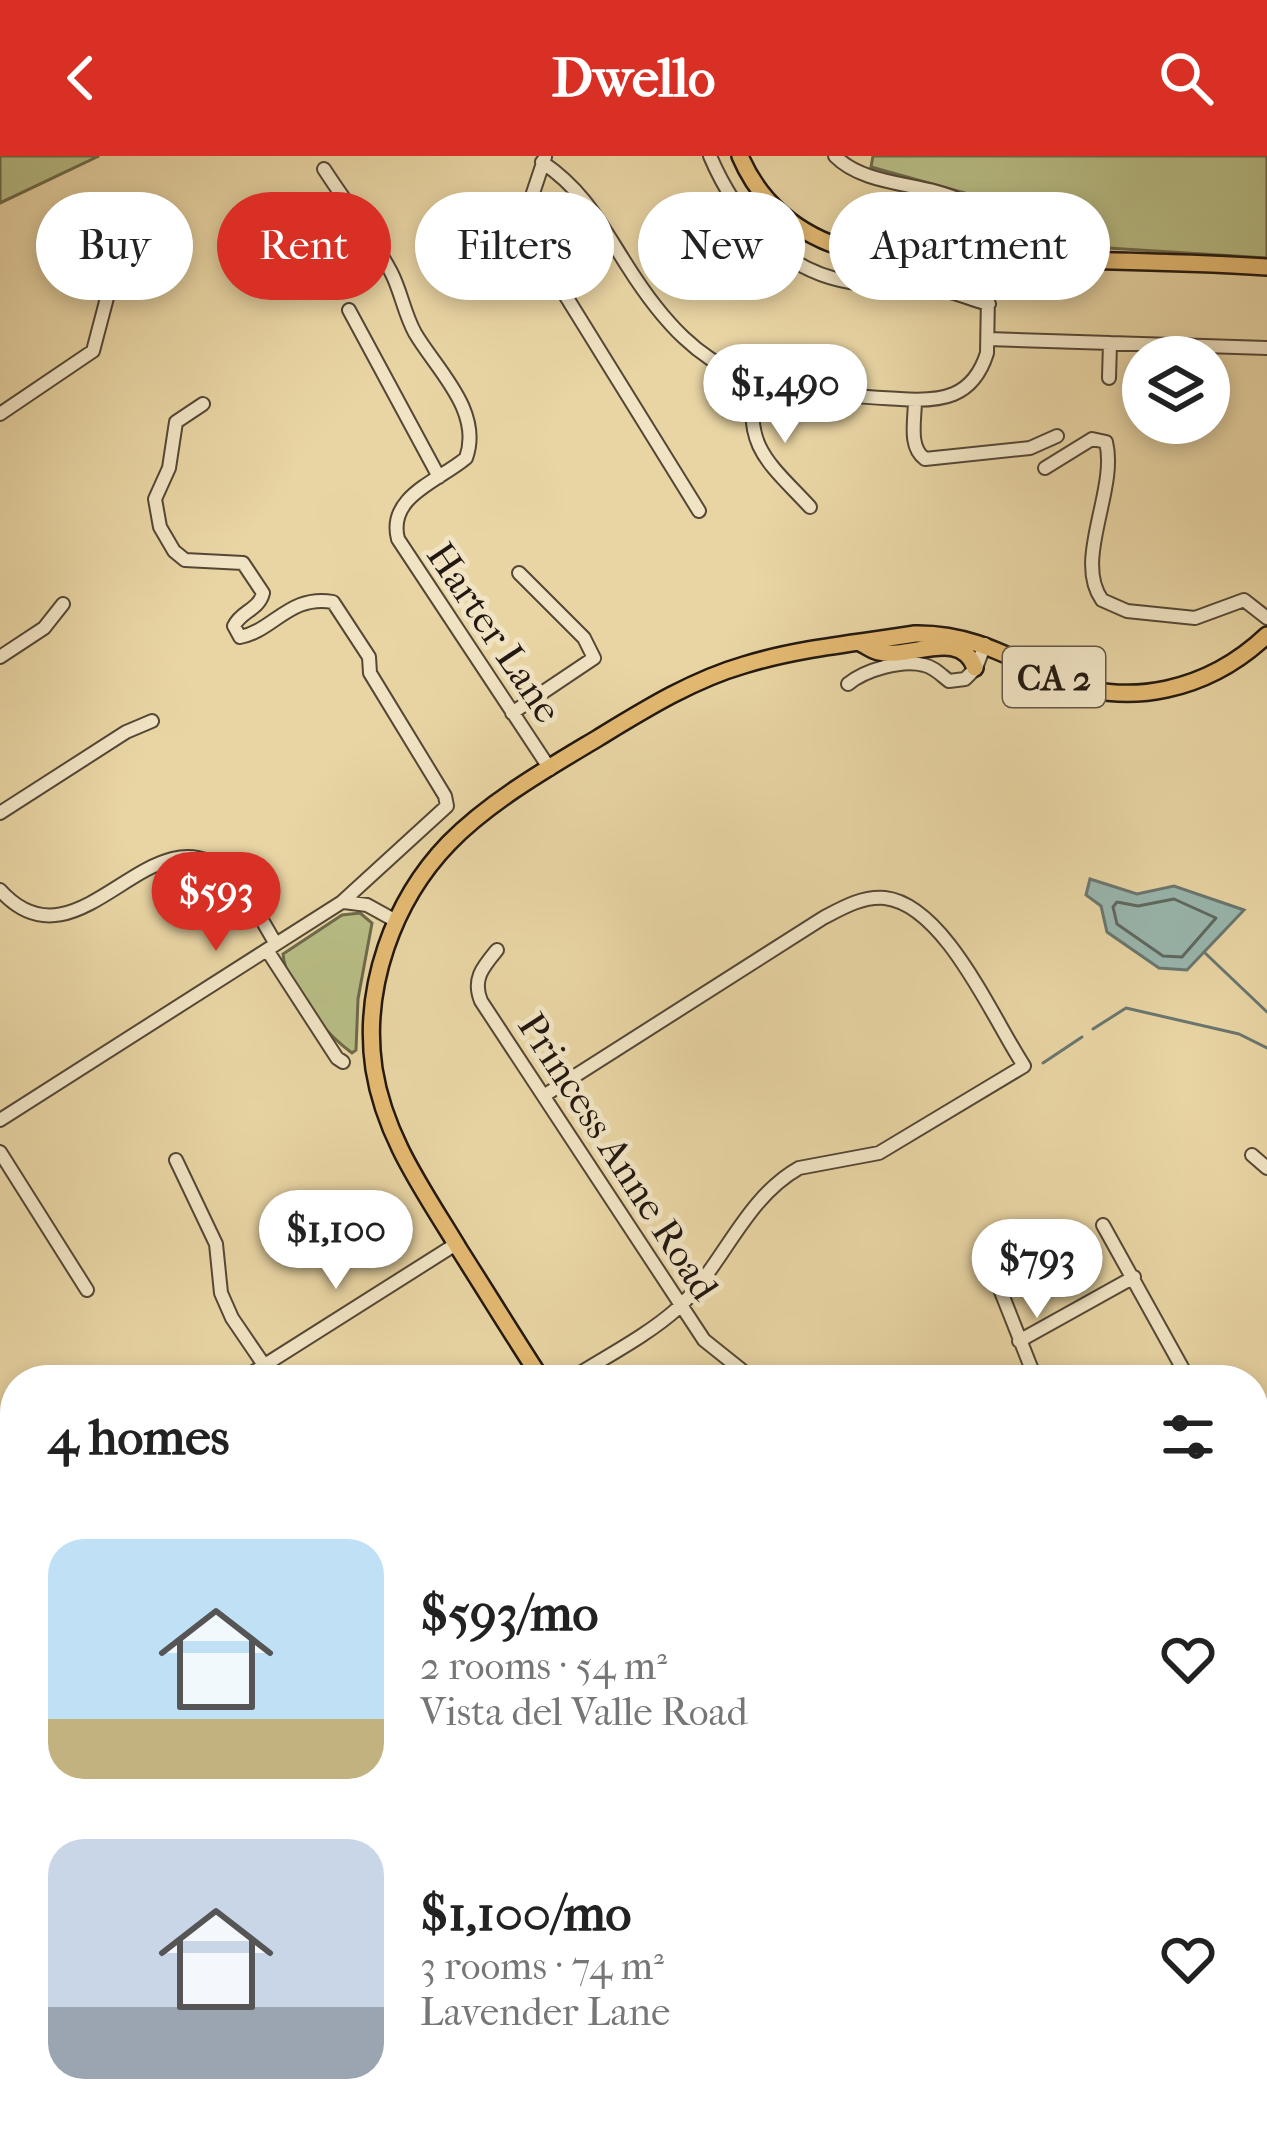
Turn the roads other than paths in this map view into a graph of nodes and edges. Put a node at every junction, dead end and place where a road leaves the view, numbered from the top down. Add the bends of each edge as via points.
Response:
1 (710, 156) edge
2 (740, 156) edge
3 (836, 156) edge
4 (544, 159) edge
5 (324, 170) dead end
6 (339, 192) edge
7 (928, 192) edge
8 (829, 242) edge
9 (1110, 265) edge
10 (1267, 270) edge
11 (391, 271) edge
12 (106, 300) edge
13 (989, 300) edge
14 (989, 304) junction
15 (349, 310) dead end
16 (988, 339) junction
17 (1110, 343) junction
18 (1267, 348) edge
19 (1109, 378) dead end
20 (754, 383) junction
21 (915, 400) junction
22 (203, 404) dead end
23 (0, 414) edge
24 (1057, 436) dead end
25 (1045, 468) dead end
26 (439, 477) junction
27 (810, 507) dead end
28 (699, 511) dead end
29 (519, 573) dead end
30 (63, 604) dead end
31 (1267, 618) edge
32 (1267, 635) edge
33 (859, 643) junction
34 (985, 644) junction
35 (0, 657) edge
36 (975, 668) junction
37 (848, 683) dead end
38 (512, 713) junction
39 (152, 721) dead end
40 (550, 769) junction
41 (0, 813) edge
42 (0, 890) edge
43 (342, 902) junction
44 (396, 921) junction
45 (272, 947) junction
46 (497, 950) dead end
47 (343, 1061) dead end
48 (545, 1095) junction
49 (0, 1120) edge
50 (0, 1152) edge
51 (1252, 1155) dead end
52 (176, 1160) dead end
53 (1267, 1168) edge
54 (1103, 1225) dead end
55 (457, 1244) junction
56 (1133, 1277) junction
57 (995, 1279) dead end
58 (87, 1290) dead end
59 (680, 1306) junction
60 (1019, 1341) junction
61 (264, 1365) joint
62 (533, 1365) edge
63 (592, 1365) edge
64 (734, 1365) edge
65 (1029, 1365) edge
66 (1181, 1365) edge

1 - 14 street via 745,218 797,264 848,282 937,288
2 - 8 main road via 776,209
3 - 7 street via 870,178
4 - 20 street via 582,193 681,336
4 - 28 street via 531,199 538,251
5 - 6 street, Harter Lane
9 - 10 main road
11 - 26 street, Harter Lane via 409,320 464,413 470,450
12 - 23 street via 93,351
13 - 14 street
14 - 16 street
15 - 26 street
16 - 17 street
16 - 21 street via 982,368 960,392
17 - 18 street
17 - 19 street
20 - 21 street
20 - 27 street via 755,443
21 - 24 street via 914,445 925,459 1030,448
22 - 43 street via 176,422 155,499 174,551 194,561 244,562 262,592 255,608 238,617 240,638 282,611 333,602 445,796 447,806
25 - 31 street via 1097,437 1106,442 1109,474 1091,577 1102,600 1127,611 1195,618 1244,600
26 - 38 street, Harter Lane via 396,514 398,538
29 - 38 street via 594,658
30 - 35 street via 44,628
32 - 34 main road, CA 2 via 1213,675 1137,693 1071,683
33 - 34 main road, CA 2 via 941,633
33 - 36 main road via 881,653 962,650
33 - 40 main road, CA 2 via 729,670
34 - 36 street
36 - 37 street via 950,681 915,663
38 - 40 street, Harter Lane
39 - 41 street
40 - 44 main road, CA 2 via 452,840
42 - 45 street via 21,908 49,916 81,909 163,860 193,858 231,876
43 - 44 street
43 - 45 street
44 - 55 main road, CA 2 via 374,992 374,1066 406,1165
45 - 47 street
45 - 49 street
46 - 48 street, Princess Anne Road via 476,988
48 - 59 street, Princess Anne Road
48 - 59 street via 846,906 904,902 941,936 1024,1066 879,1153 788,1174
50 - 58 street
51 - 53 street
52 - 61 street via 216,1244 221,1293
54 - 56 street
55 - 61 street
55 - 62 main road, CA 2
56 - 60 street
56 - 66 street
57 - 60 street
59 - 63 street
59 - 64 street, Princess Anne Road
60 - 65 street

